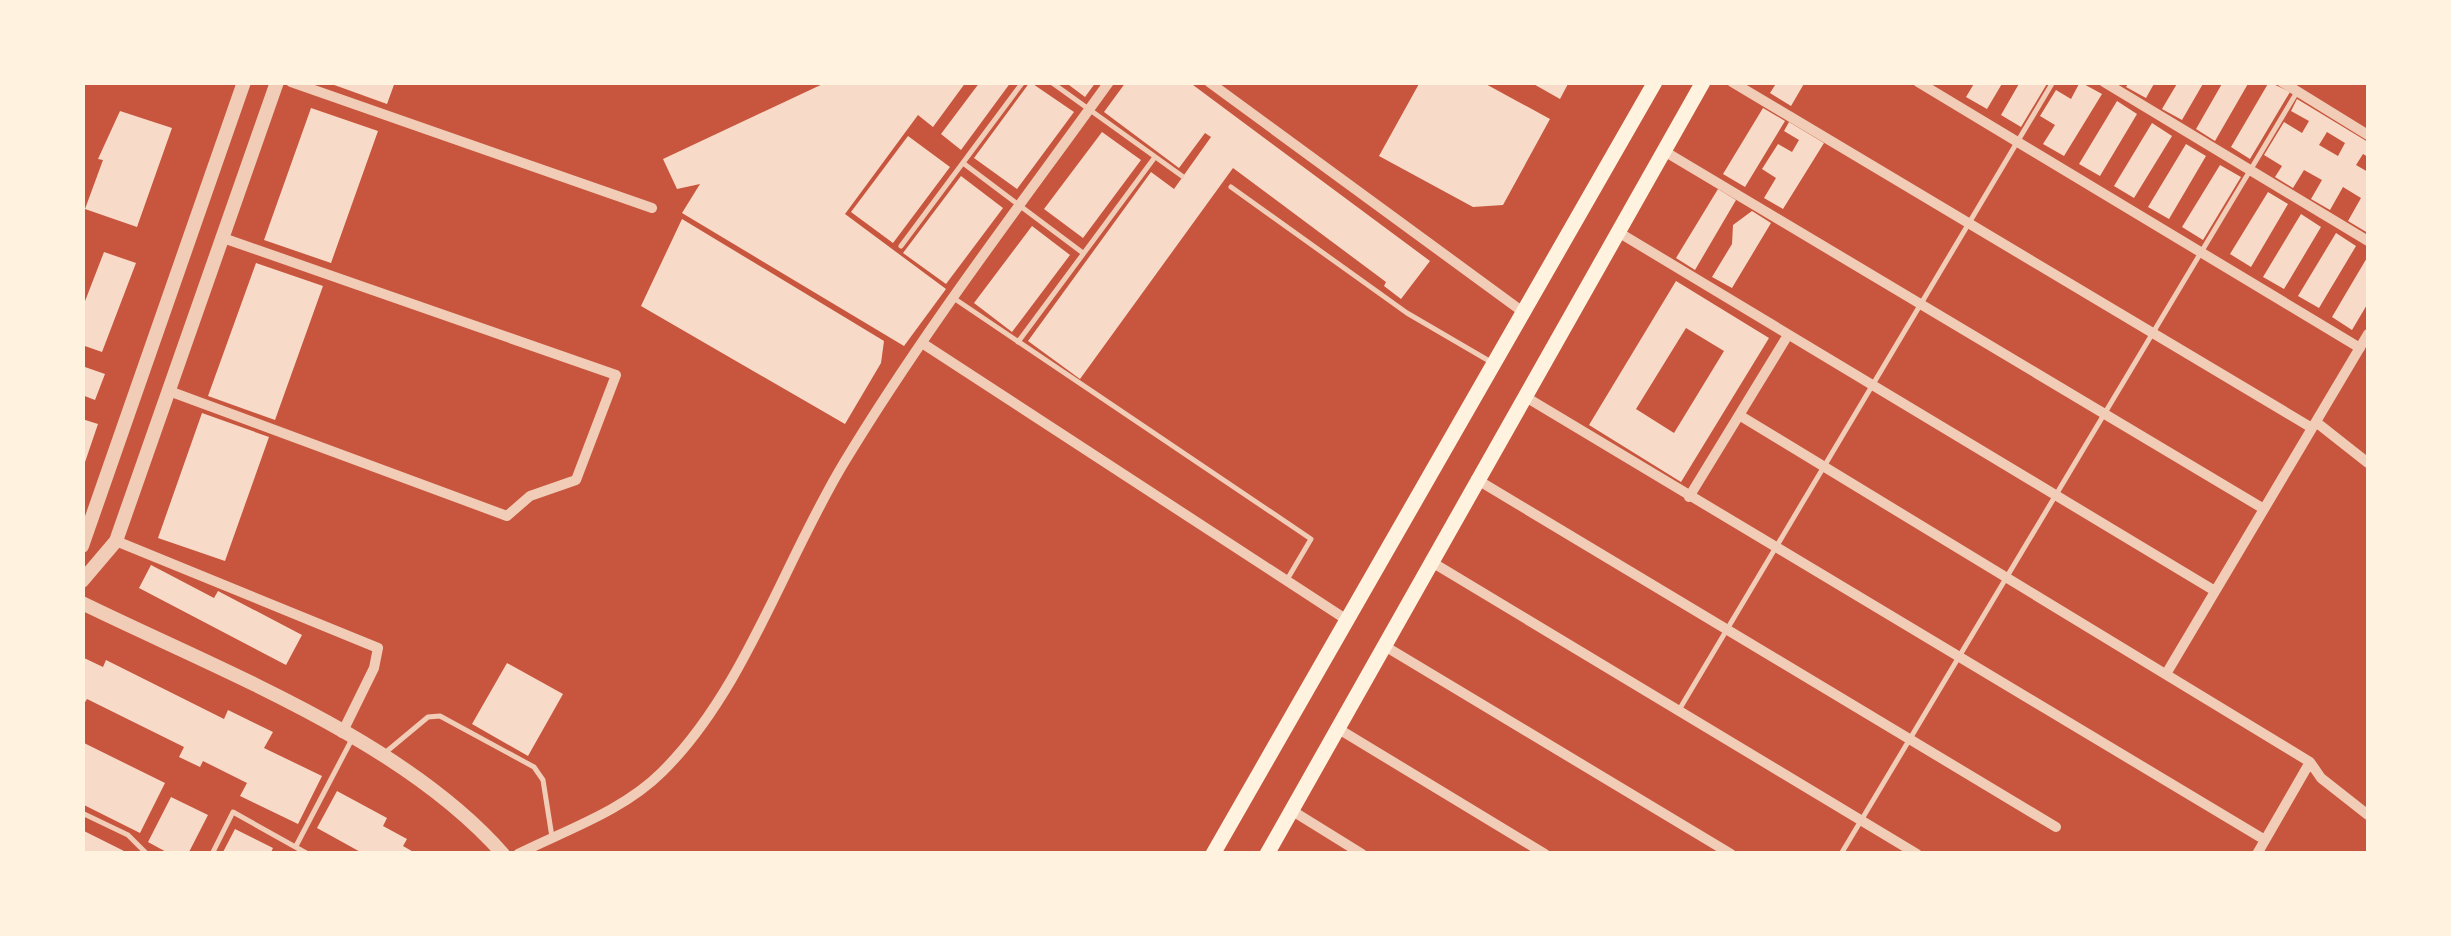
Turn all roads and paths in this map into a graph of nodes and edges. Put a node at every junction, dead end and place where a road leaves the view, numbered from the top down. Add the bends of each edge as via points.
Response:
1 (244, 82) edge
2 (277, 82) edge
3 (291, 82) edge
4 (1022, 82) edge
5 (1052, 82) edge
6 (1109, 82) edge
7 (1209, 82) edge
8 (1655, 82) edge
9 (1704, 82) edge
10 (1732, 82) edge
11 (1918, 82) edge
12 (2053, 82) edge
13 (2104, 82) edge
14 (2282, 82) edge
15 (2298, 92) junction
16 (1089, 110) junction
17 (2368, 135) edge
18 (2018, 142) junction
19 (1664, 151) junction
20 (1155, 157) junction
21 (963, 163) junction
22 (2250, 170) junction
23 (1182, 176) dead end
24 (1232, 187) dead end
25 (1020, 206) junction
26 (652, 208) dead end
27 (1969, 224) junction
28 (1618, 232) junction
29 (223, 238) junction
30 (2368, 241) edge
31 (901, 246) dead end
32 (2201, 253) junction
33 (1083, 254) junction
34 (954, 298) junction
35 (1921, 304) junction
36 (1523, 312) junction
37 (2153, 333) junction
38 (2368, 334) edge
39 (1788, 336) junction
40 (1018, 342) junction
41 (922, 343) junction
42 (2360, 348) junction
43 (1494, 364) junction
44 (1872, 386) junction
45 (169, 391) junction
46 (1524, 396) junction
47 (2104, 414) junction
48 (1740, 415) junction
49 (2314, 425) junction
50 (2368, 463) edge
51 (1824, 466) junction
52 (1476, 479) junction
53 (2055, 496) junction
54 (1689, 497) junction
55 (2264, 509) junction
56 (116, 541) junction
57 (82, 546) edge
58 (1775, 548) junction
59 (1430, 561) junction
60 (2006, 577) junction
61 (82, 581) edge
62 (1286, 581) junction
63 (2215, 591) junction
64 (82, 602) edge
65 (1347, 620) junction
66 (1727, 629) junction
67 (1383, 645) junction
68 (1958, 658) junction
69 (2166, 674) junction
70 (1679, 710) junction
71 (1336, 728) junction
72 (348, 736) junction
73 (1910, 739) junction
74 (382, 755) junction
75 (2310, 762) junction
76 (1290, 810) junction
77 (82, 813) edge
78 (2368, 815) edge
79 (1861, 820) junction
80 (2056, 827) dead end
81 (552, 837) junction
82 (2265, 840) junction
83 (296, 847) junction
84 (147, 854) edge
85 (212, 854) edge
86 (308, 854) edge
87 (503, 854) edge
88 (518, 854) edge
89 (1213, 854) edge
90 (1267, 854) edge
91 (1362, 854) edge
92 (1545, 854) edge
93 (1731, 854) edge
94 (1841, 854) edge
95 (1918, 854) edge
96 (2257, 854) edge

1 - 57 street
2 - 29 street
3 - 26 street
4 - 21 lane
5 - 16 lane
6 - 16 street
7 - 36 street
8 - 36 main road
9 - 19 main road
10 - 27 street
11 - 18 street
12 - 18 lane
13 - 22 street
14 - 15 street
15 - 17 street
15 - 22 lane
16 - 20 lane
16 - 25 street
18 - 27 lane
18 - 32 street
19 - 28 main road
19 - 35 street
20 - 23 lane
20 - 33 lane
21 - 25 lane
21 - 31 lane
22 - 30 street
22 - 32 lane
24 - 43 lane via 1407,313
25 - 33 lane
25 - 34 street
27 - 35 lane
27 - 37 street
28 - 39 street
28 - 46 main road
29 - 45 street
29 - 45 street via 616,376 576,480 530,496 506,516
32 - 37 lane
32 - 42 street
33 - 40 lane
34 - 40 lane
34 - 41 street
35 - 44 lane
35 - 47 street
36 - 43 main road
37 - 47 lane
37 - 49 street
38 - 42 street
39 - 44 street
39 - 48 street
40 - 62 lane via 1310,539
41 - 62 street
41 - 81 street via 821,501 707,716 641,790
42 - 49 street
43 - 65 main road
44 - 51 lane
44 - 53 street
45 - 56 street
46 - 52 main road
46 - 54 street
47 - 53 lane
47 - 55 street
48 - 51 street
48 - 54 street
49 - 50 street
49 - 55 street
51 - 58 lane
51 - 60 street
52 - 59 main road
52 - 66 street
53 - 60 lane
53 - 63 street
54 - 58 street
55 - 63 street
56 - 61 street
56 - 72 street via 378,648
58 - 66 lane
58 - 68 street
59 - 67 main road
59 - 70 street
60 - 68 lane
60 - 69 street
62 - 65 street
63 - 69 street
64 - 72 street
65 - 89 main road
66 - 70 lane
66 - 73 street
67 - 71 main road
67 - 93 street
68 - 73 lane
68 - 82 street
69 - 75 street
70 - 79 street
71 - 76 main road
71 - 92 street
72 - 74 street
72 - 83 lane
73 - 79 lane
73 - 80 street
74 - 81 lane via 428,716 440,716 534,767 543,780
74 - 87 street via 440,794
75 - 78 street
75 - 82 street
76 - 90 main road
76 - 91 street
77 - 84 lane via 128,836
79 - 94 lane
79 - 95 street
81 - 88 street
82 - 96 street
83 - 85 lane via 233,812
83 - 86 lane

